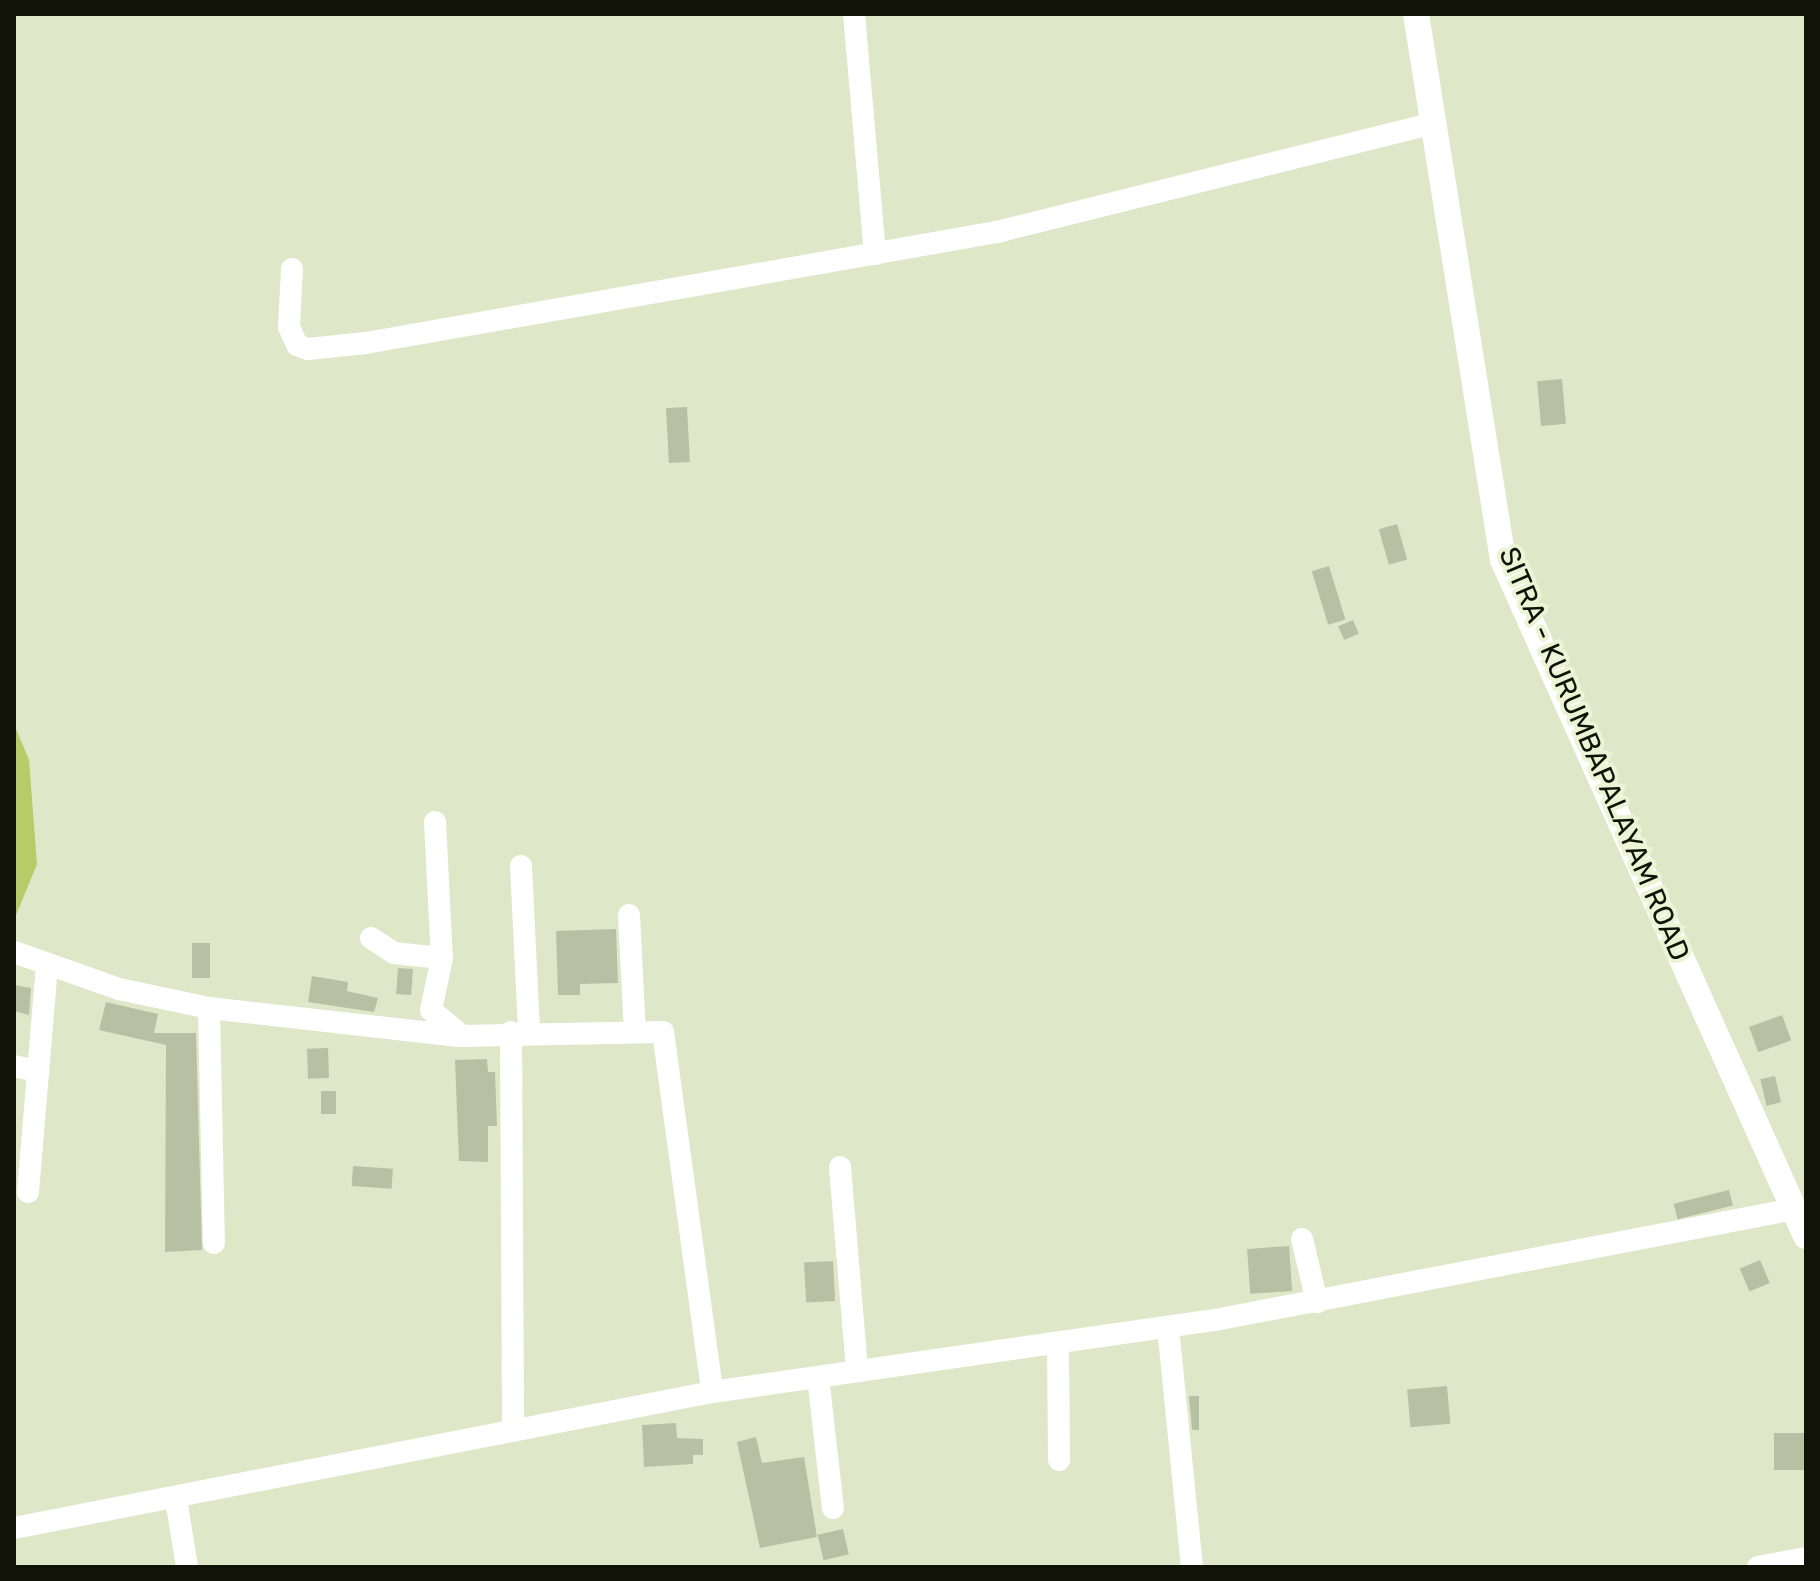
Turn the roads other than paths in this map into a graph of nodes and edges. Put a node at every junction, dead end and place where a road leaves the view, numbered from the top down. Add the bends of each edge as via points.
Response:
1 (854, 14) edge
2 (1416, 14) edge
3 (1434, 123) junction
4 (875, 254) junction
5 (292, 269) dead end
6 (435, 822) dead end
7 (521, 866) dead end
8 (629, 915) dead end
9 (371, 938) dead end
10 (14, 952) edge
11 (442, 958) junction
12 (47, 964) junction
13 (209, 1008) junction
14 (520, 1032) junction
15 (635, 1032) junction
16 (462, 1036) junction
17 (14, 1066) edge
18 (38, 1071) junction
19 (840, 1167) dead end
20 (28, 1192) dead end
21 (1794, 1209) junction
22 (1806, 1236) edge
23 (1302, 1239) dead end
24 (214, 1243) dead end
25 (1317, 1302) junction
26 (1168, 1327) junction
27 (1058, 1343) junction
28 (857, 1371) junction
29 (818, 1377) junction
30 (712, 1392) junction
31 (513, 1428) junction
32 (1059, 1460) dead end
33 (176, 1499) junction
34 (833, 1508) dead end
35 (14, 1528) edge
36 (1806, 1558) edge
37 (187, 1567) edge
38 (1192, 1567) edge
39 (1758, 1567) edge

1 - 4 street
2 - 3 main road, SITRA - KURUMBAPALAYAM ROAD
3 - 4 street via 997,232
3 - 21 main road, SITRA - KURUMBAPALAYAM ROAD via 1503,560
4 - 5 street via 308,349 297,345 289,327
6 - 11 street
7 - 14 street
8 - 15 street
9 - 11 street via 394,953
10 - 12 street
11 - 16 street via 431,1010
12 - 13 street via 119,989
12 - 18 street
13 - 16 street
13 - 24 street
14 - 15 street
14 - 16 street
14 - 31 street
15 - 30 street via 663,1032
17 - 18 street
18 - 20 street
19 - 28 street
21 - 22 main road, SITRA - KURUMBAPALAYAM ROAD
21 - 25 street
23 - 25 street
25 - 26 street
26 - 27 street
26 - 38 street
27 - 28 street
27 - 32 street
28 - 29 street
29 - 30 street
29 - 34 street
30 - 31 street
31 - 33 street
33 - 35 street
33 - 37 street
36 - 39 street

